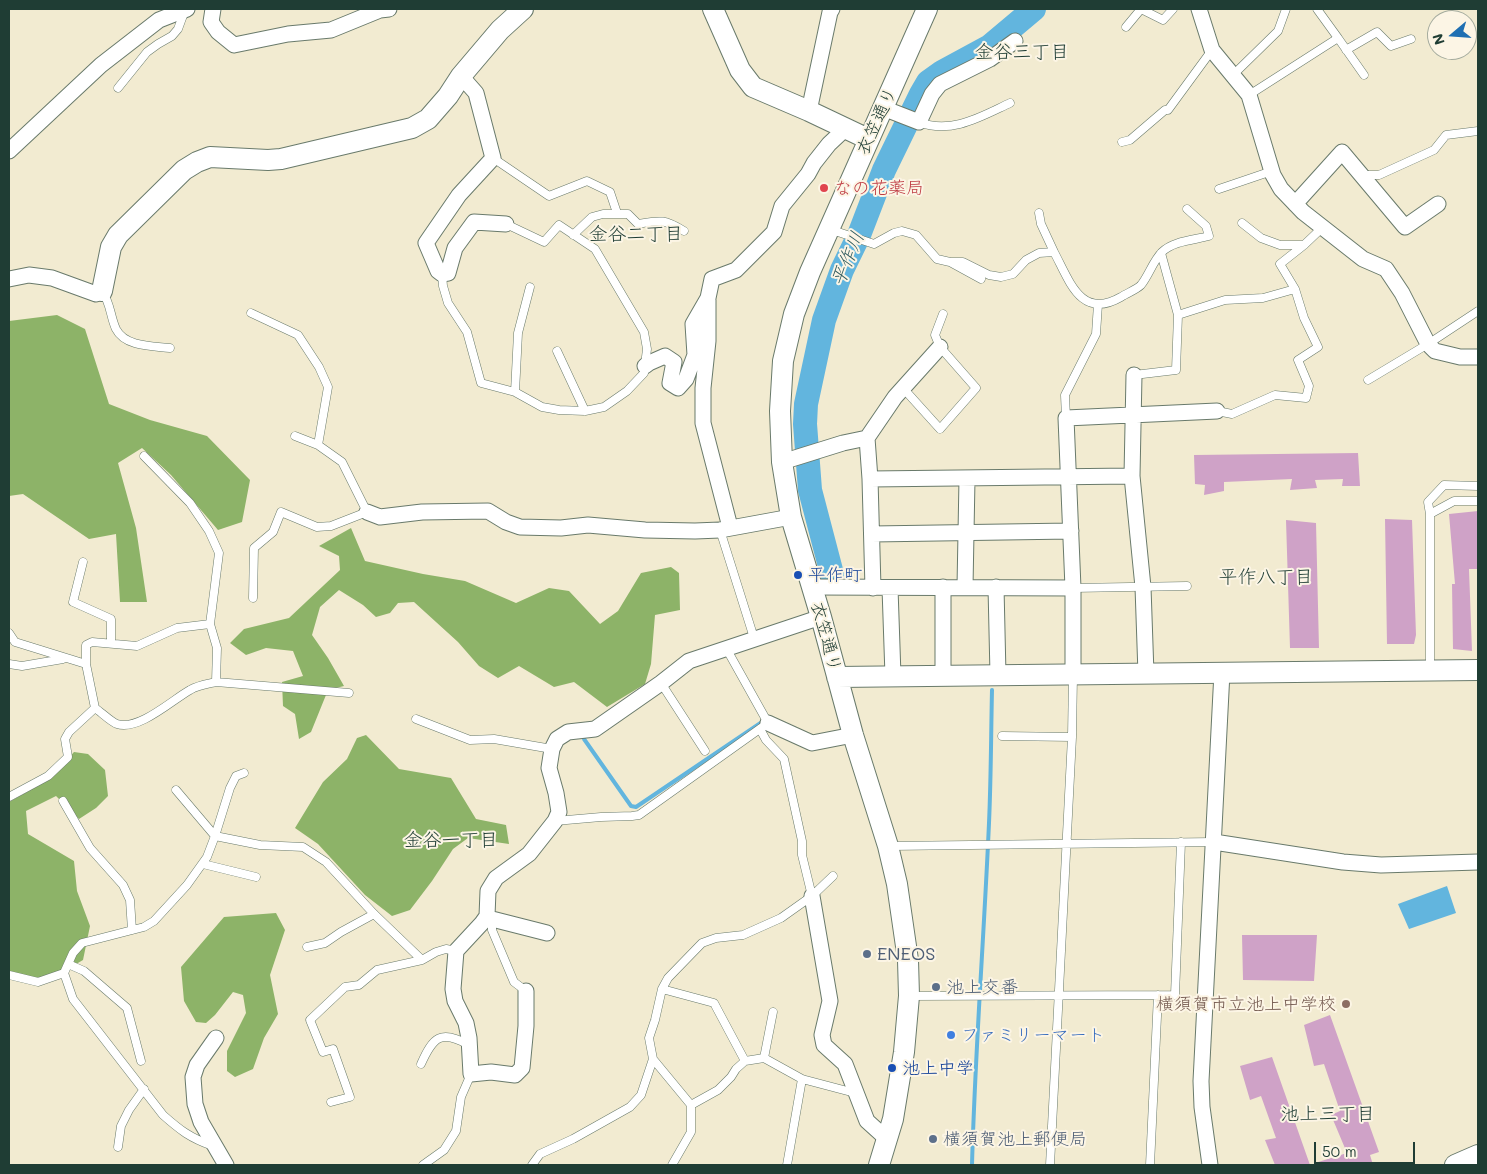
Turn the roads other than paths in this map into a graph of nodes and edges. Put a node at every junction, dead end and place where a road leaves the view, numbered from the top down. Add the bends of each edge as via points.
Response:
1 (212, 9) edge
2 (389, 9) edge
3 (523, 9) edge
4 (832, 9) edge
5 (927, 9) edge
6 (1173, 9) edge
7 (1199, 9) edge
8 (1286, 9) edge
9 (1317, 9) edge
10 (186, 10) edge
11 (718, 11) edge
12 (1126, 27) dead end
13 (1338, 38) junction
14 (1411, 39) dead end
15 (1015, 41) dead end
16 (1212, 50) junction
17 (1346, 50) junction
18 (1233, 75) junction
19 (1364, 75) dead end
20 (461, 76) junction
21 (118, 88) dead end
22 (1249, 95) junction
23 (1010, 103) dead end
24 (883, 108) junction
25 (809, 111) junction
26 (919, 122) junction
27 (845, 129) junction
28 (1478, 131) edge
29 (868, 139) junction
30 (1122, 142) dead end
31 (9, 151) edge
32 (493, 158) junction
33 (1272, 171) junction
34 (1360, 175) junction
35 (1219, 189) dead end
36 (1296, 204) junction
37 (1438, 204) dead end
38 (1187, 209) dead end
39 (617, 213) junction
40 (1039, 213) dead end
41 (1242, 223) dead end
42 (506, 224) joint
43 (1323, 227) junction
44 (829, 229) junction
45 (684, 231) dead end
46 (573, 235) junction
47 (1304, 245) junction
48 (1054, 252) junction
49 (1162, 252) junction
50 (950, 262) junction
51 (442, 274) junction
52 (9, 279) edge
53 (981, 279) dead end
54 (530, 286) dead end
55 (1295, 289) junction
56 (102, 291) junction
57 (708, 298) junction
58 (1098, 304) junction
59 (1478, 311) edge
60 (251, 313) dead end
61 (942, 314) dead end
62 (1178, 314) junction
63 (1428, 344) junction
64 (940, 346) junction
65 (170, 348) dead end
66 (558, 351) dead end
67 (1478, 357) edge
68 (645, 366) junction
69 (1134, 375) joint
70 (1368, 380) dead end
71 (903, 388) junction
72 (515, 392) junction
73 (1217, 411) joint
74 (585, 412) junction
75 (1134, 416) junction
76 (1066, 418) junction
77 (295, 436) dead end
78 (867, 438) junction
79 (318, 445) junction
80 (144, 456) dead end
81 (782, 462) junction
82 (1132, 476) junction
83 (1069, 478) junction
84 (870, 479) junction
85 (967, 479) junction
86 (1478, 486) edge
87 (1478, 502) edge
88 (367, 512) junction
89 (1430, 514) junction
90 (791, 517) junction
91 (725, 529) junction
92 (1071, 531) junction
93 (966, 533) junction
94 (872, 534) junction
95 (83, 562) dead end
96 (1187, 586) dead end
97 (812, 587) junction
98 (965, 587) junction
99 (996, 587) junction
100 (1143, 587) junction
101 (873, 588) junction
102 (890, 588) junction
103 (943, 588) junction
104 (1073, 588) junction
105 (253, 598) dead end
106 (821, 617) junction
107 (210, 624) junction
108 (9, 633) edge
109 (754, 638) junction
110 (111, 643) junction
111 (726, 648) junction
112 (65, 658) junction
113 (9, 664) edge
114 (86, 664) junction
115 (1478, 670) edge
116 (1430, 671) junction
117 (1222, 672) junction
118 (1146, 674) junction
119 (943, 675) junction
120 (998, 675) junction
121 (1073, 675) junction
122 (892, 676) junction
123 (837, 677) junction
124 (216, 682) junction
125 (661, 683) junction
126 (349, 693) dead end
127 (95, 708) junction
128 (416, 719) dead end
129 (764, 726) junction
130 (852, 734) junction
131 (1002, 736) dead end
132 (1072, 737) junction
133 (552, 749) junction
134 (705, 751) dead end
135 (244, 773) dead end
136 (176, 790) dead end
137 (9, 797) edge
138 (63, 801) dead end
139 (555, 821) junction
140 (215, 836) junction
141 (1181, 842) junction
142 (1214, 842) junction
143 (1066, 843) junction
144 (888, 846) junction
145 (1478, 862) edge
146 (203, 864) junction
147 (833, 876) dead end
148 (256, 877) dead end
149 (812, 896) junction
150 (374, 914) junction
151 (490, 917) junction
152 (132, 930) junction
153 (547, 933) dead end
154 (307, 947) dead end
155 (456, 951) junction
156 (422, 960) junction
157 (68, 964) junction
158 (64, 973) junction
159 (9, 976) edge
160 (662, 989) junction
161 (526, 991) joint
162 (1059, 995) junction
163 (1158, 995) junction
164 (909, 996) junction
165 (773, 1012) dead end
166 (216, 1038) dead end
167 (469, 1045) junction
168 (764, 1058) junction
169 (653, 1059) junction
170 (745, 1061) junction
171 (141, 1062) dead end
172 (421, 1064) dead end
173 (471, 1074) junction
174 (802, 1080) junction
175 (144, 1089) junction
176 (855, 1093) junction
177 (331, 1102) dead end
178 (691, 1105) junction
179 (888, 1140) junction
180 (215, 1146) junction
181 (118, 1147) dead end
182 (1478, 1155) edge
183 (883, 1164) edge
184 (226, 1165) edge
185 (423, 1165) edge
186 (532, 1165) edge
187 (672, 1165) edge
188 (787, 1165) edge
189 (1050, 1165) edge
190 (1150, 1165) edge
191 (1210, 1165) edge
192 (1455, 1165) edge

1 - 2 street via 211,22 234,45 288,34 331,30
3 - 20 street via 500,30
4 - 25 street
5 - 24 street, 衣笠通り
6 - 12 lane via 1163,20 1141,9
7 - 16 street
8 - 18 lane via 1278,31
9 - 13 lane
10 - 21 lane via 172,36 147,52
10 - 31 street via 159,20 101,65
11 - 25 street via 740,70 753,87
13 - 17 lane
13 - 22 lane
14 - 17 lane via 1392,46 1377,32
15 - 26 street via 990,59 940,84
16 - 18 street
16 - 30 lane via 1168,110 1130,140
17 - 19 lane
18 - 22 street
20 - 32 street via 476,93
20 - 56 street via 428,119 412,128 281,159 210,157 184,170 118,235 111,247
22 - 33 street
23 - 26 lane via 973,120 947,127
24 - 26 street
24 - 29 street, 衣笠通り
25 - 27 street
27 - 29 street
27 - 57 street via 829,144 782,206 774,232 736,270 712,280
28 - 34 lane via 1446,135 1434,150 1379,175
29 - 44 street, 衣笠通り
32 - 39 lane via 549,196 587,181 610,192
32 - 51 street via 460,195 426,243
33 - 35 lane
33 - 36 street via 1281,189
34 - 36 street via 1342,152
34 - 37 street via 1404,227
36 - 43 street
38 - 49 lane via 1206,226 1209,236 1171,246
39 - 45 lane via 628,214 638,224 669,222
39 - 46 lane via 592,217
40 - 48 lane
41 - 47 lane via 1261,238 1274,243
42 - 46 lane via 544,242 558,225
42 - 51 street via 474,222 454,248 448,273
43 - 47 lane
43 - 63 street via 1363,259 1386,269
44 - 50 lane via 874,244 902,231 916,235 937,259
44 - 81 street, 衣笠通り via 794,314 783,362 780,411
46 - 68 lane via 595,249 644,332
47 - 55 lane via 1280,264
48 - 50 lane via 1039,253 1026,260 1013,274 1001,277 989,275 963,262
48 - 58 lane via 1075,292 1083,299
49 - 58 lane via 1140,285 1110,303
49 - 62 lane
50 - 53 lane
51 - 72 lane via 448,303 467,332 481,383
52 - 56 street via 29,274 52,278 96,294
54 - 72 lane via 518,333
55 - 62 lane via 1263,298 1225,300
55 - 73 lane via 1318,347 1298,360 1309,386 1306,398 1275,396 1232,414
56 - 65 lane via 108,300 116,330 124,339
57 - 68 street via 693,324 695,354 686,379 678,388 670,383 674,362 665,356
57 - 91 street via 703,423
58 - 76 lane via 1096,334 1066,395
59 - 63 lane
60 - 79 lane via 298,335 319,367 328,387
61 - 64 lane via 935,335
62 - 69 lane via 1176,370
63 - 67 street via 1435,351
63 - 70 lane
64 - 71 street
64 - 71 lane via 976,388 940,428
66 - 74 lane
68 - 74 lane via 644,373 627,391 604,407
69 - 75 street
71 - 78 street
72 - 74 lane via 542,407
73 - 75 street
75 - 76 street
75 - 82 street
76 - 83 street
77 - 79 lane
78 - 81 street
78 - 84 street
79 - 88 lane via 342,462
80 - 107 lane via 190,503 209,531 219,554
81 - 90 street, 衣笠通り
82 - 83 street
82 - 100 street
83 - 85 street
83 - 92 street
84 - 85 street
84 - 94 street
85 - 93 street
86 - 89 lane via 1444,485 1428,502
87 - 89 lane via 1454,502
88 - 91 street via 380,517 488,510 520,527 561,528 588,524 645,530
88 - 105 lane via 331,526 317,526 281,512 274,532 254,548
89 - 116 lane
90 - 91 street
90 - 97 street, 衣笠通り
91 - 109 lane
92 - 93 street
92 - 104 street
93 - 94 street
93 - 98 street
94 - 101 street
95 - 110 lane via 73,602 111,619
96 - 100 lane
97 - 101 street
97 - 106 street, 衣笠通り
98 - 99 street
98 - 103 street
99 - 104 street
99 - 120 street
100 - 104 lane
100 - 118 street
101 - 102 street
102 - 103 street
102 - 122 street
103 - 119 street
104 - 121 street
106 - 109 street
106 - 123 street, 衣笠通り
107 - 110 lane via 178,628 137,646
107 - 124 lane via 217,648
108 - 112 lane via 15,642
109 - 111 street
110 - 114 lane via 92,642 86,645
111 - 125 street via 689,661
111 - 129 lane
112 - 113 lane via 22,666
112 - 114 lane
114 - 127 lane
115 - 116 street
116 - 117 street
117 - 118 street
117 - 142 street
118 - 121 street
119 - 120 street
119 - 122 street
120 - 121 street
121 - 132 lane
122 - 123 street
123 - 130 street, 衣笠通り
124 - 126 lane
124 - 127 lane via 192,689 131,725 117,724
125 - 133 street via 595,729 568,732 557,739
125 - 134 lane
127 - 137 lane via 64,739 68,757 48,776
128 - 133 lane via 470,740 494,739
129 - 130 street via 812,743
129 - 139 lane via 639,814
129 - 149 lane via 766,740 784,759
130 - 144 street, 衣笠通り
131 - 132 lane
132 - 143 lane
133 - 139 street via 549,768 559,812
135 - 140 lane via 236,776 230,788
136 - 140 lane
138 - 152 lane via 90,848 123,885 130,900
139 - 151 street via 529,854 496,878 488,891
140 - 146 lane
140 - 150 lane via 260,845 303,847 326,862
141 - 142 lane
141 - 143 lane
141 - 163 lane via 1174,995
142 - 145 street via 1380,865
142 - 191 street via 1201,1081
143 - 144 lane
143 - 162 lane
144 - 164 street, 衣笠通り via 904,924
146 - 148 lane
146 - 152 lane via 188,885 154,920
147 - 149 lane
149 - 160 lane via 781,918 743,934 716,938 702,944 668,978
149 - 176 street via 830,1001 822,1035 824,1045 844,1064
150 - 154 lane via 325,943
150 - 156 lane
151 - 153 street
151 - 155 street
151 - 161 lane via 492,930 514,982
152 - 157 lane via 82,943
155 - 156 lane via 446,949
155 - 167 street via 453,989 466,1023
156 - 177 lane via 377,970 359,986 345,987 310,1020 323,1052 333,1049 350,1097
157 - 158 lane
157 - 171 lane via 84,971 128,1008
158 - 159 lane via 38,982
158 - 175 lane via 74,999
160 - 169 lane via 649,1038
160 - 170 lane via 714,1003
161 - 173 street via 522,1068 515,1075
162 - 163 lane
162 - 164 lane
162 - 189 lane
163 - 190 lane
164 - 179 street, 衣笠通り via 904,1052
165 - 168 lane
166 - 180 street via 197,1065 193,1077 201,1122
167 - 172 lane via 450,1036 437,1039
167 - 173 street
168 - 170 lane
168 - 174 lane
169 - 178 lane
169 - 186 lane via 642,1095 630,1107 540,1154
170 - 178 lane via 718,1090
173 - 185 lane via 461,1098 456,1132 444,1150
174 - 176 lane
174 - 188 lane
175 - 180 lane via 179,1129 196,1140
175 - 181 lane via 121,1126
176 - 179 street via 867,1121
178 - 187 lane via 691,1132
179 - 183 street, 衣笠通り
180 - 184 street
182 - 192 street

